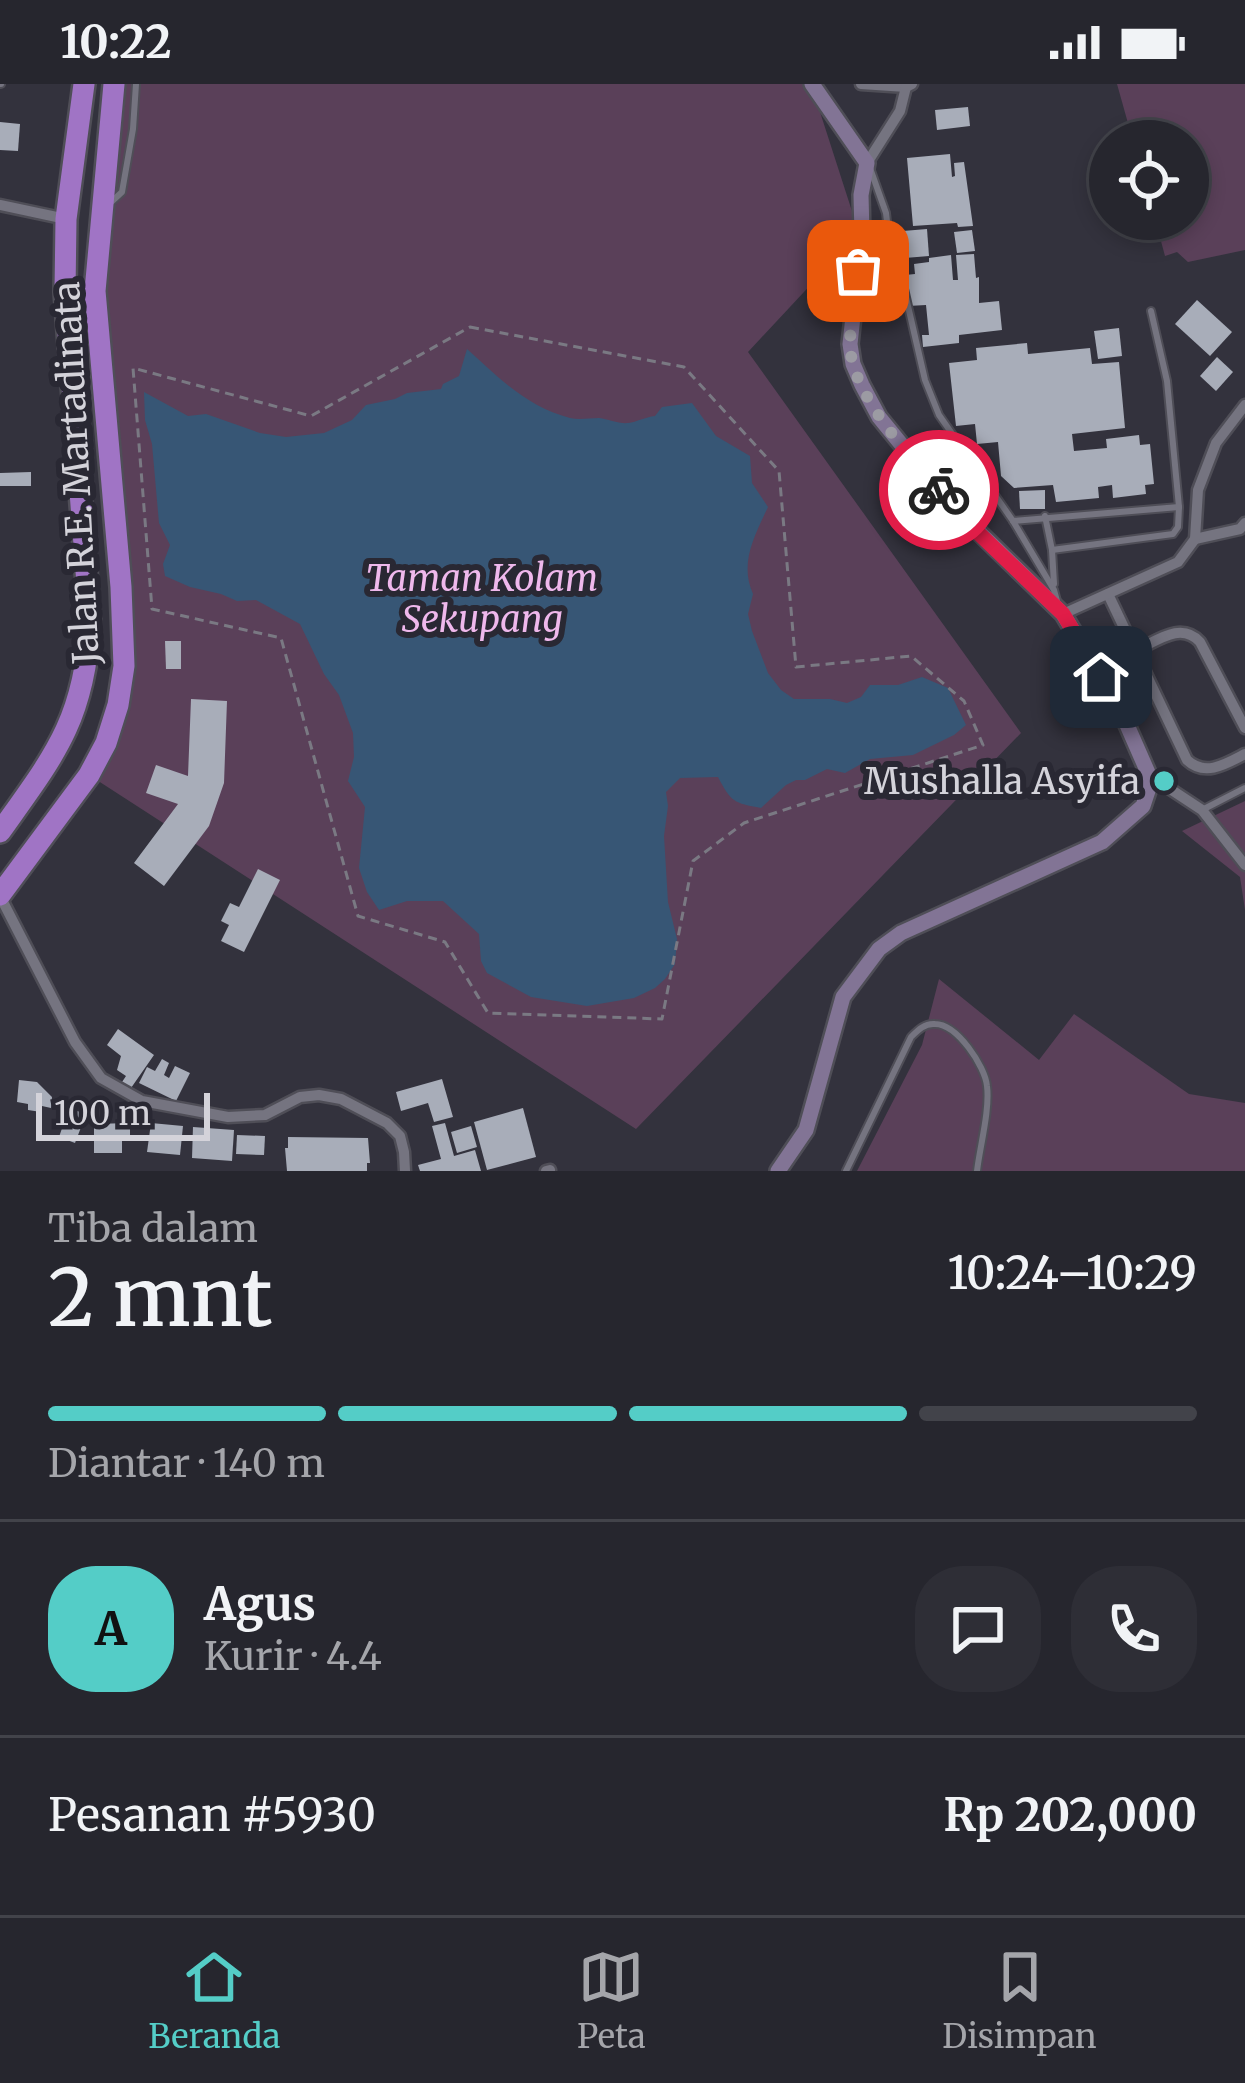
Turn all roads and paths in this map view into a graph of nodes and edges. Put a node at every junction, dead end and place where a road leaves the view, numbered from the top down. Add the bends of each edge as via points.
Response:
1 (85, 84) edge
2 (114, 84) edge
3 (136, 84) edge
4 (812, 84) edge
5 (861, 84) edge
6 (909, 86) edge
7 (866, 163) junction
8 (0, 205) edge
9 (101, 212) junction
10 (66, 219) junction
11 (1151, 311) dead end
12 (470, 327) joint
13 (1245, 405) edge
14 (973, 466) junction
15 (1179, 507) junction
16 (1045, 517) junction
17 (1013, 521) junction
18 (969, 524) junction
19 (1245, 524) edge
20 (1195, 539) junction
21 (1052, 550) junction
22 (1054, 590) junction
23 (1108, 594) junction
24 (1061, 612) junction
25 (1135, 651) junction
26 (1245, 728) edge
27 (1245, 754) edge
28 (1149, 775) junction
29 (1245, 788) edge
30 (1202, 810) junction
31 (0, 832) edge
32 (1245, 865) edge
33 (0, 895) edge
34 (405, 1171) edge
35 (778, 1171) edge
36 (845, 1171) edge
37 (977, 1171) edge

1 - 10 highway, Jalan R.E. Martadinata
2 - 9 highway, Jalan R.E. Martadinata
3 - 9 lane via 122,192
4 - 7 street
5 - 6 street
6 - 7 street
7 - 14 lane via 925,380
7 - 18 street via 853,364 879,417
8 - 10 street
9 - 33 highway, Jalan R.E. Martadinata via 95,291 124,666 106,743 89,775
10 - 31 highway, Jalan R.E. Martadinata via 88,663 56,753
11 - 15 lane
12 - 12 path via 311,416 133,368 152,609 281,638 358,916 445,942 488,1013 662,1019 693,861 744,823 982,745 964,701 911,656 796,667 779,471 684,367
13 - 20 street via 1216,443 1198,490
14 - 17 lane
14 - 18 lane
15 - 16 lane
15 - 21 lane via 1173,535
16 - 17 lane
16 - 21 lane
17 - 22 lane
18 - 24 street
19 - 20 street
20 - 23 street via 1178,562
21 - 22 lane
22 - 24 lane
23 - 24 street
23 - 25 street
24 - 28 street
25 - 26 street via 1192,633
25 - 27 street via 1193,766 1217,767
28 - 30 street
28 - 35 street via 1143,806 1102,842 879,949 843,997 806,1130
29 - 30 lane
30 - 32 street
33 - 34 street via 101,1078 142,1101 228,1117 265,1115 300,1097 341,1099 400,1136
36 - 37 lane via 911,1037 934,1023 957,1034 987,1084

